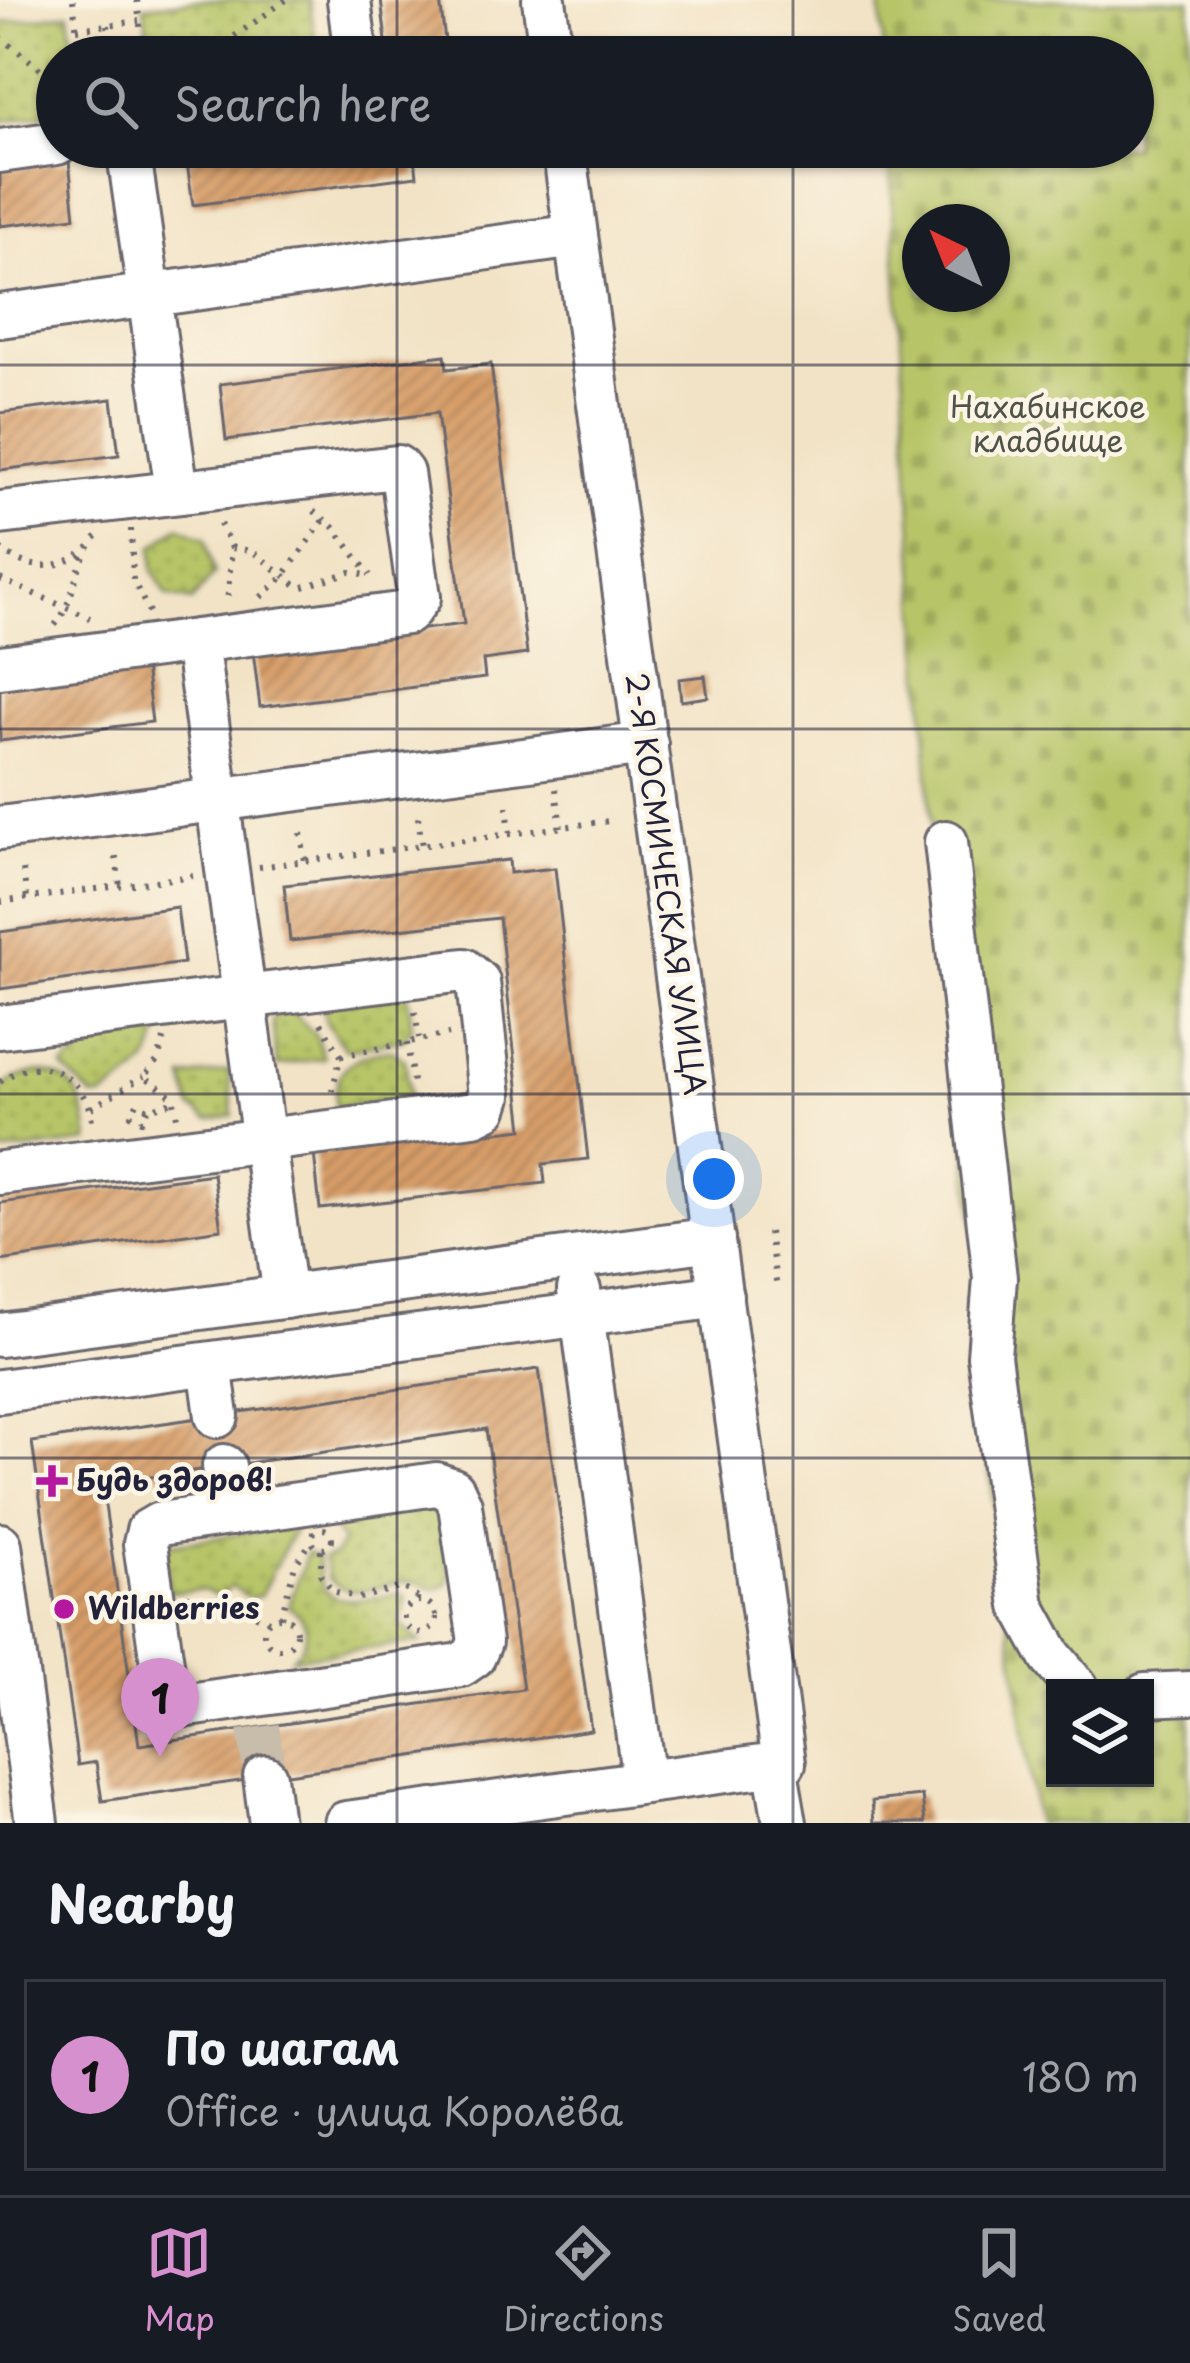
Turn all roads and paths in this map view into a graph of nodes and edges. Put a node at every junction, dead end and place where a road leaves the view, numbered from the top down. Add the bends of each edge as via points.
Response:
1 (73, 0) edge
2 (136, 0) edge
3 (286, 0) edge
4 (349, 0) edge
5 (544, 0) edge
6 (139, 21) junction
7 (108, 25) junction
8 (77, 29) junction
9 (78, 36) edge
10 (109, 36) edge
11 (141, 36) edge
12 (235, 36) edge
13 (353, 36) edge
14 (549, 36) edge
15 (0, 37) edge
16 (36, 65) edge
17 (36, 146) edge
18 (0, 151) edge
19 (131, 168) edge
20 (567, 168) edge
21 (576, 236) junction
22 (149, 296) junction
23 (0, 316) edge
24 (154, 508) junction
25 (309, 508) dead end
26 (337, 508) dead end
27 (0, 513) edge
28 (325, 518) junction
29 (100, 533) dead end
30 (232, 548) junction
31 (0, 549) edge
32 (84, 551) junction
33 (370, 575) junction
34 (282, 578) junction
35 (0, 579) edge
36 (416, 607) junction
37 (65, 612) junction
38 (96, 620) dead end
39 (152, 620) junction
40 (138, 621) dead end
41 (208, 623) junction
42 (38, 637) dead end
43 (0, 667) edge
44 (646, 744) junction
45 (217, 800) junction
46 (507, 806) dead end
47 (418, 817) dead end
48 (609, 821) dead end
49 (0, 828) edge
50 (301, 833) dead end
51 (510, 834) junction
52 (946, 842) dead end
53 (422, 846) junction
54 (116, 857) dead end
55 (305, 862) junction
56 (23, 870) dead end
57 (227, 872) junction
58 (120, 886) junction
59 (27, 898) junction
60 (0, 902) edge
61 (312, 989) junction
62 (244, 998) junction
63 (162, 1007) junction
64 (0, 1027) edge
65 (483, 1030) junction
66 (407, 1043) junction
67 (341, 1056) junction
68 (144, 1076) junction
69 (0, 1082) edge
70 (174, 1102) junction
71 (92, 1108) junction
72 (148, 1109) dead end
73 (418, 1121) junction
74 (332, 1132) junction
75 (264, 1140) junction
76 (183, 1150) junction
77 (97, 1161) junction
78 (0, 1173) edge
79 (769, 1232) dead end
80 (713, 1239) junction
81 (575, 1258) junction
82 (777, 1288) dead end
83 (721, 1296) junction
84 (285, 1297) junction
85 (583, 1314) junction
86 (0, 1336) edge
87 (210, 1364) junction
88 (0, 1391) edge
89 (217, 1416) dead end
90 (224, 1466) dead end
91 (231, 1514) junction
92 (311, 1542) dead end
93 (0, 1545) edge
94 (321, 1550) dead end
95 (152, 1598) junction
96 (422, 1601) junction
97 (281, 1617) junction
98 (269, 1621) junction
99 (1069, 1679) edge
100 (1190, 1693) edge
101 (1154, 1695) edge
102 (780, 1764) junction
103 (265, 1777) tunnel mouth
104 (644, 1782) junction
105 (528, 1811) edge
106 (37, 1823) edge
107 (271, 1823) edge
108 (346, 1823) edge
109 (785, 1823) edge

1 - 8 path
2 - 6 path
3 - 12 path
4 - 13 street
5 - 14 street
6 - 7 path
6 - 11 path
7 - 8 path
7 - 10 path
8 - 9 path
15 - 16 path
17 - 18 street
19 - 22 street
20 - 21 street, 2-Я КОСМИЧЕСКАЯ УЛИЦА
21 - 22 street
21 - 44 street, 2-Я КОСМИЧЕСКАЯ УЛИЦА
22 - 23 street
22 - 24 street
24 - 27 street
24 - 30 path via 217,513
24 - 36 street via 397,466
24 - 39 path via 133,580
25 - 28 path
26 - 28 path
28 - 33 path
28 - 34 path
29 - 32 path
30 - 34 path via 252,551
30 - 41 path
31 - 32 path via 53,567
32 - 37 path
33 - 34 path via 350,572 300,588
33 - 36 path
34 - 41 path
35 - 37 path
36 - 41 street
37 - 38 path
37 - 42 path
39 - 40 path
39 - 41 path
41 - 43 street
41 - 45 street
44 - 45 street
44 - 80 street, 2-Я КОСМИЧЕСКАЯ УЛИЦА
45 - 49 street
45 - 57 street
46 - 51 path
47 - 53 path
48 - 51 path
50 - 55 path
51 - 53 path
52 - 99 street via 995,1278 989,1356 1023,1606
53 - 55 path
54 - 58 path
55 - 57 path
56 - 59 path
57 - 58 path
57 - 62 street
58 - 59 path
59 - 60 path
61 - 62 street
61 - 65 street via 473,973
61 - 67 path
62 - 63 street
62 - 75 street
63 - 64 street
63 - 68 path via 164,1046
65 - 66 path
65 - 73 street via 486,1108
66 - 67 path
66 - 73 path
67 - 74 path via 331,1085
68 - 70 path
68 - 71 path
69 - 71 path via 15,1070 50,1066 76,1081
70 - 72 path
70 - 76 path
71 - 77 path
73 - 74 street
74 - 75 street
75 - 76 street
75 - 84 street
76 - 77 street
77 - 78 street
79 - 82 path
80 - 81 street
80 - 83 street, 2-Я КОСМИЧЕСКАЯ УЛИЦА
81 - 84 street
81 - 85 street
83 - 85 street
83 - 102 street, 2-Я КОСМИЧЕСКАЯ УЛИЦА
84 - 86 street
85 - 87 street
85 - 104 street
87 - 88 street
87 - 89 street
90 - 91 street
91 - 95 street via 148,1531
91 - 95 street via 436,1484 453,1490 480,1642 474,1656 460,1666 256,1712 189,1705 165,1684
92 - 97 path via 295,1565
93 - 106 street
94 - 96 path via 321,1575 333,1592 359,1598 402,1587
95 - 98 path via 211,1598
96 - 96 path via 437,1617 418,1634 405,1613
97 - 98 path
97 - 98 path via 296,1632 287,1648 269,1645
100 - 101 street
102 - 104 street
102 - 109 street, 2-Я КОСМИЧЕСКАЯ УЛИЦА
103 - 107 street
104 - 105 street
105 - 108 street

